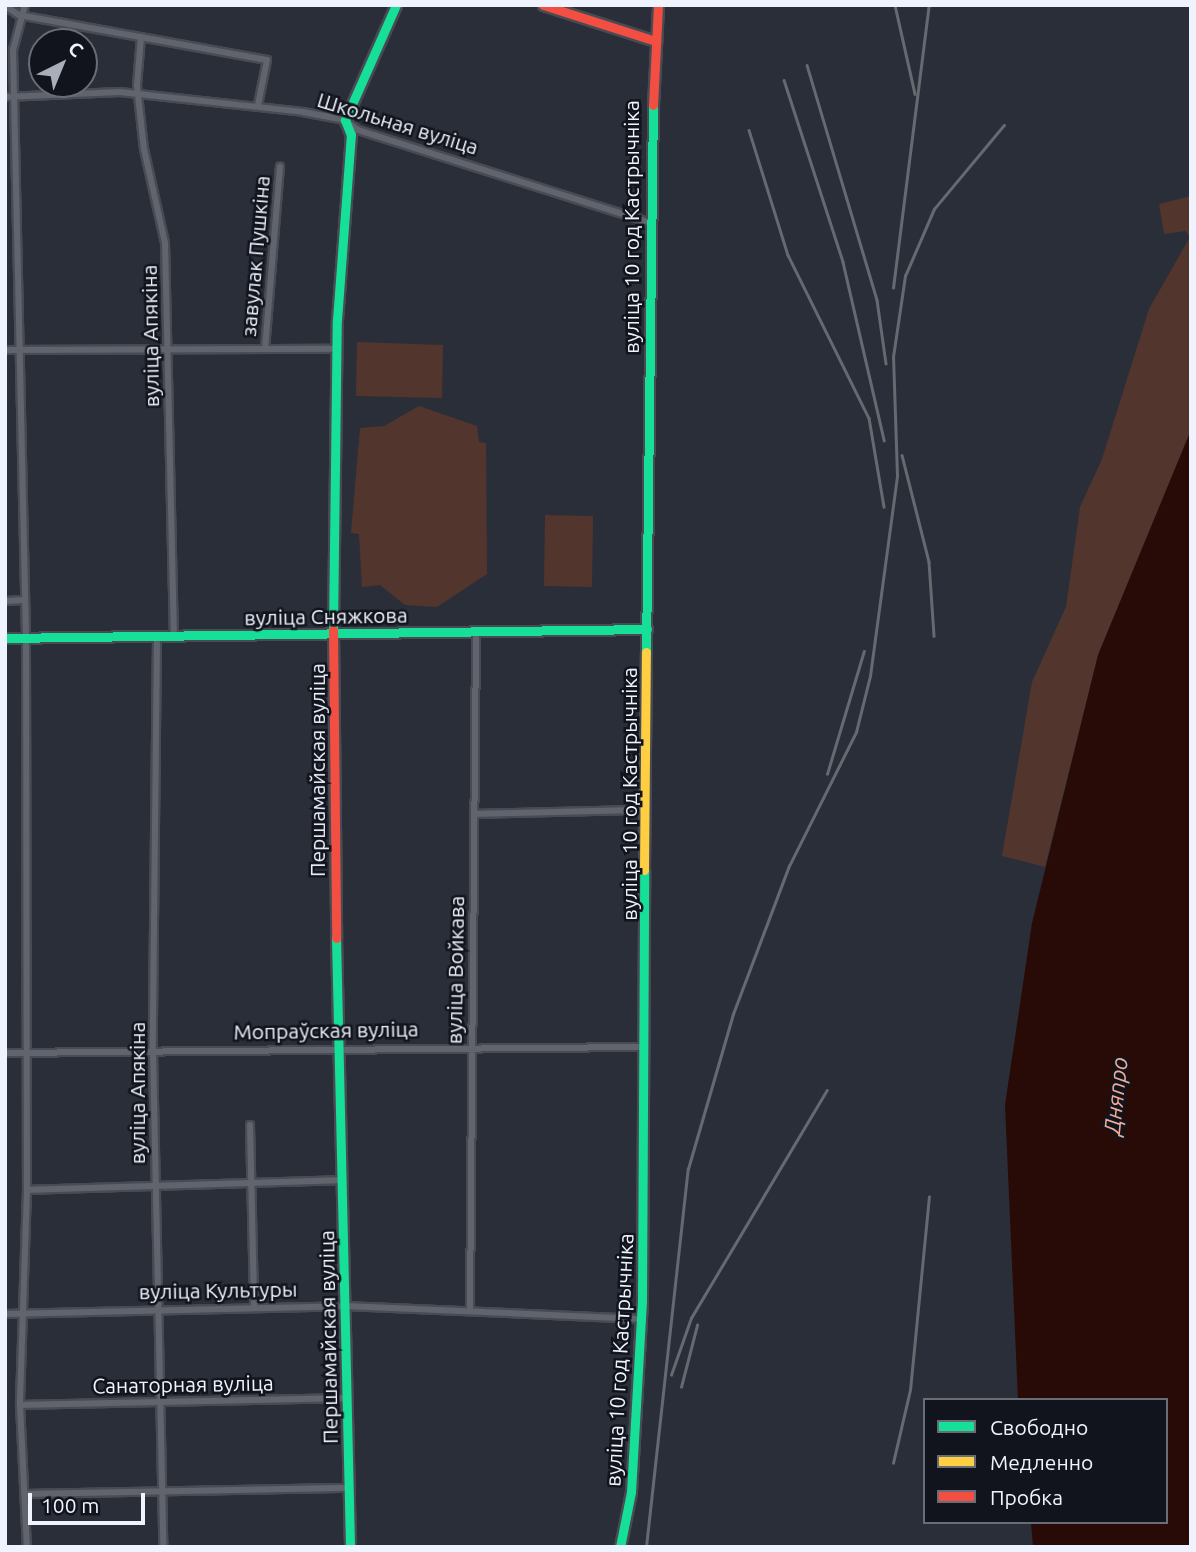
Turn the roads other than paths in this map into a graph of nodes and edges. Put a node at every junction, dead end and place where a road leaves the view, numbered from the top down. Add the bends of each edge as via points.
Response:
1 (25, 5) edge
2 (396, 5) edge
3 (542, 5) edge
4 (658, 5) edge
5 (5, 6) edge
6 (19, 15) junction
7 (141, 37) junction
8 (656, 41) junction
9 (137, 93) junction
10 (5, 97) edge
11 (14, 97) junction
12 (258, 105) junction
13 (345, 120) junction
14 (280, 167) dead end
15 (648, 222) junction
16 (167, 349) junction
17 (265, 349) junction
18 (336, 349) junction
19 (5, 350) edge
20 (19, 350) junction
21 (25, 600) junction
22 (5, 601) edge
23 (647, 629) junction
24 (476, 631) junction
25 (336, 632) junction
26 (5, 638) edge
27 (26, 638) junction
28 (158, 638) junction
29 (173, 638) junction
30 (644, 810) junction
31 (475, 814) junction
32 (471, 1045) junction
33 (647, 1046) junction
34 (338, 1047) junction
35 (153, 1052) junction
36 (5, 1053) edge
37 (25, 1053) junction
38 (250, 1125) dead end
39 (343, 1180) junction
40 (251, 1185) junction
41 (155, 1186) junction
42 (27, 1190) junction
43 (254, 1306) junction
44 (345, 1306) junction
45 (470, 1308) junction
46 (159, 1309) junction
47 (22, 1313) junction
48 (5, 1314) edge
49 (641, 1319) junction
50 (346, 1398) junction
51 (158, 1402) junction
52 (20, 1405) junction
53 (351, 1488) junction
54 (162, 1490) junction
55 (27, 1494) junction
56 (27, 1547) edge
57 (163, 1547) edge
58 (350, 1547) edge
59 (620, 1547) edge

1 - 6 street
2 - 13 street
3 - 8 street
4 - 8 street, вуліца 10 год Кастрычніка
5 - 6 street
6 - 7 street
6 - 11 street
7 - 9 street, вуліца Апякіна
7 - 12 street via 267,60
8 - 15 street, вуліца 10 год Кастрычніка
9 - 11 street, Школьная вуліца
9 - 12 street, Школьная вуліца
9 - 16 street, вуліца Апякіна via 165,243
10 - 11 street, Школьная вуліца
11 - 20 street
12 - 13 street, Школьная вуліца
13 - 15 street, Школьная вуліца via 358,130
13 - 18 street, Першамайская вуліца via 351,135
14 - 17 street, завулак Пушкіна
15 - 23 street, вуліца 10 год Кастрычніка
16 - 17 street
16 - 20 street
16 - 29 street, вуліца Апякіна
17 - 18 street
18 - 25 street, Першамайская вуліца
19 - 20 street
20 - 21 street
21 - 22 street
21 - 27 street
23 - 24 street, вуліца Сняжкова
23 - 30 street, вуліца 10 год Кастрычніка
24 - 25 street, вуліца Сняжкова
24 - 31 street, вуліца Войкава
25 - 29 street, вуліца Сняжкова
25 - 34 street, Першамайская вуліца via 331,735
26 - 27 street, вуліца Сняжкова
27 - 28 street, вуліца Сняжкова
27 - 37 street
28 - 29 street, вуліца Сняжкова
28 - 35 street, вуліца Апякіна
30 - 31 street
30 - 33 street, вуліца 10 год Кастрычніка
31 - 32 street, вуліца Войкава
32 - 33 street, Мопраўская вуліца
32 - 34 street, Мопраўская вуліца
32 - 45 street, вуліца Войкава
33 - 49 street, вуліца 10 год Кастрычніка
34 - 35 street, Мопраўская вуліца
34 - 39 street, Першамайская вуліца
35 - 37 street, Мопраўская вуліца
35 - 41 street, вуліца Апякіна
36 - 37 street, Мопраўская вуліца
37 - 42 street
38 - 40 street
39 - 40 street
39 - 44 street, Першамайская вуліца
40 - 41 street
40 - 43 street
41 - 42 street
41 - 46 street, вуліца Апякіна
42 - 47 street
43 - 44 street, вуліца Культуры
43 - 46 street, вуліца Культуры
44 - 45 street, вуліца Культуры
44 - 50 street, Першамайская вуліца
45 - 49 street, вуліца Культуры
46 - 47 street, вуліца Культуры
46 - 51 street, вуліца Апякіна
47 - 48 street, вуліца Культуры
47 - 52 street
49 - 59 street, вуліца 10 год Кастрычніка via 631,1492
50 - 51 street, Санаторная вуліца
50 - 53 street, Першамайская вуліца
51 - 52 street, Санаторная вуліца
51 - 54 street, вуліца Апякіна
52 - 55 street
53 - 54 street
53 - 58 street, Першамайская вуліца
54 - 55 street
54 - 57 street, вуліца Апякіна
55 - 56 street

